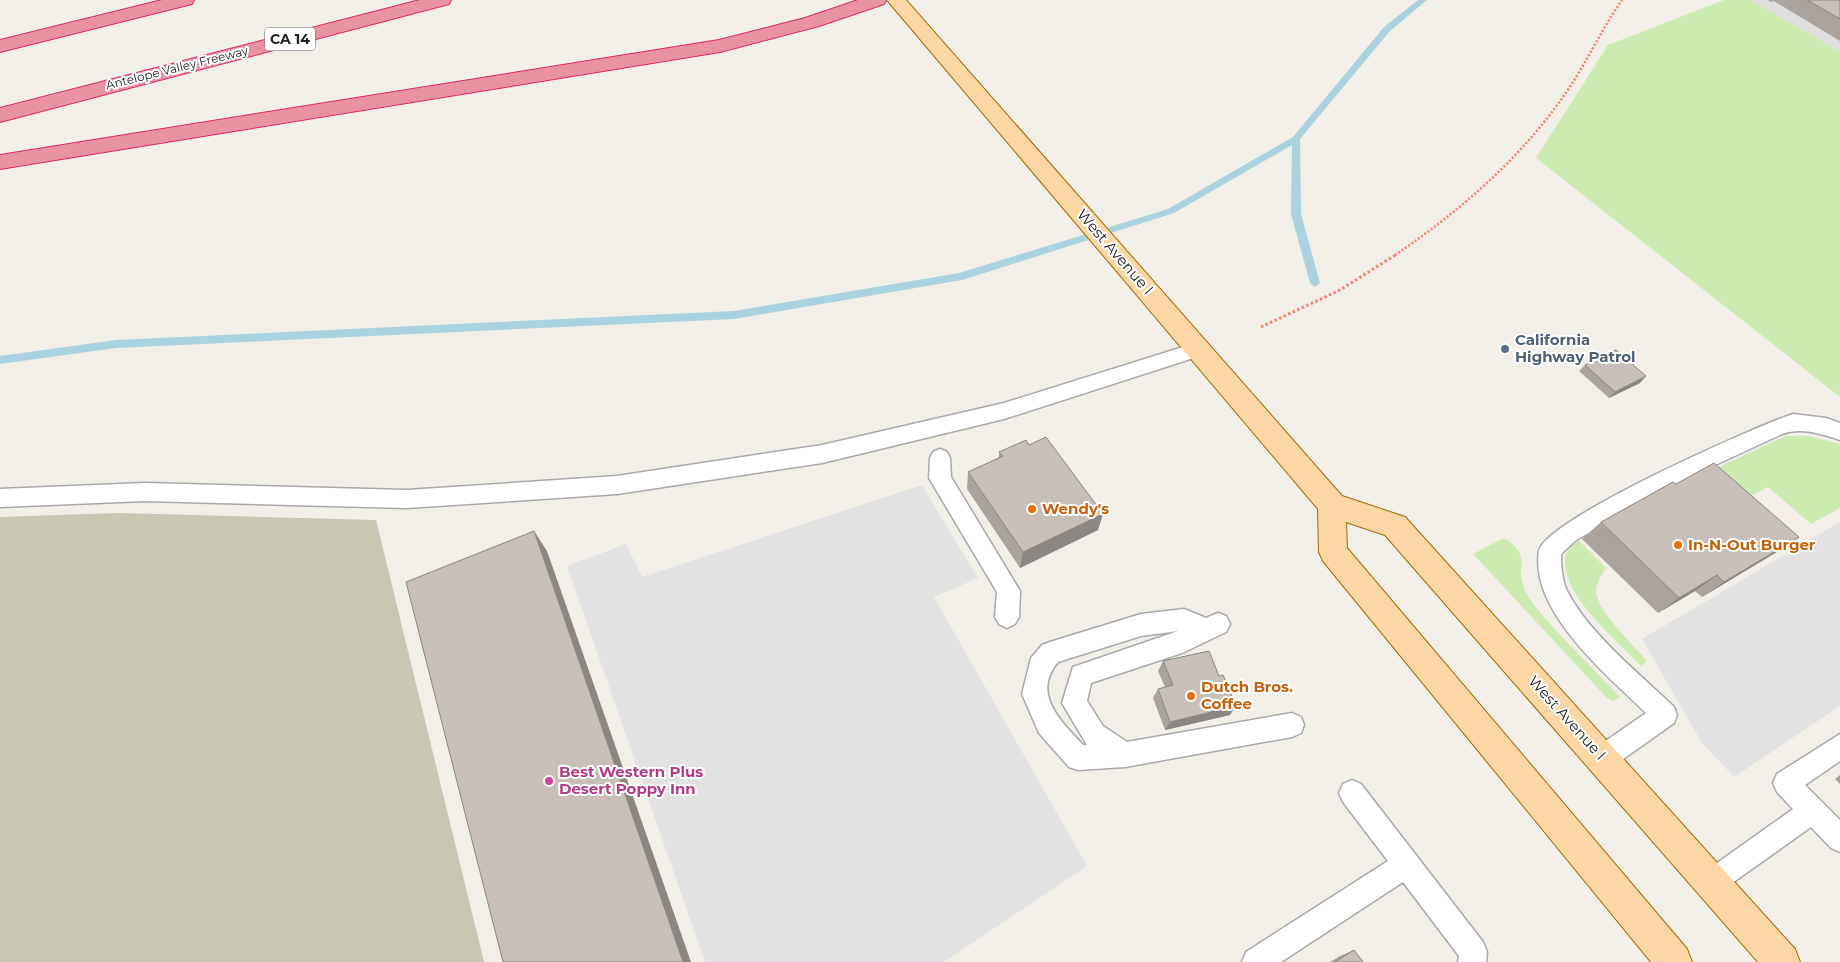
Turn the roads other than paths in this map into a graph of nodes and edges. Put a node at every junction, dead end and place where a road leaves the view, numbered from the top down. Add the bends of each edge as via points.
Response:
1 (185, 0) edge
2 (442, 0) edge
3 (877, 0) edge
4 (896, 0) edge
5 (0, 46) edge
6 (0, 115) edge
7 (0, 162) edge
8 (1193, 343) junction
9 (1840, 432) edge
10 (940, 458) dead end
11 (0, 498) edge
12 (1332, 505) junction
13 (1007, 617) dead end
14 (1292, 725) dead end
15 (1840, 746) edge
16 (1125, 754) junction
17 (1603, 758) junction
18 (1352, 793) dead end
19 (1812, 810) junction
20 (1840, 839) edge
21 (1406, 865) junction
22 (1712, 882) junction
23 (1477, 959) edge
24 (1256, 962) edge
25 (1674, 962) edge
26 (1782, 962) edge

1 - 5 highway
2 - 6 highway, Antelope Valley Freeway / CA 14
3 - 7 highway via 812,22 720,46
4 - 8 main road, West Avenue I
8 - 11 lane via 1004,411 822,454 617,485 407,499 144,492
8 - 12 main road, West Avenue I
9 - 17 lane via 1826,426 1793,422 1775,428 1678,473 1568,533 1550,550 1550,573 1559,598 1589,637 1665,715
10 - 13 lane via 940,478 1009,591
12 - 17 main road, West Avenue I via 1395,526
12 - 25 main road via 1333,552
14 - 16 lane
15 - 19 lane via 1786,783
16 - 16 lane via 1094,735 1074,703 1081,674 1174,645 1212,627 1184,620 1141,625 1050,653 1039,666 1034,694 1048,725 1078,758
17 - 22 main road, West Avenue I
18 - 21 lane
19 - 20 lane
19 - 22 lane
21 - 23 lane
21 - 24 lane
22 - 26 main road, West Avenue I

